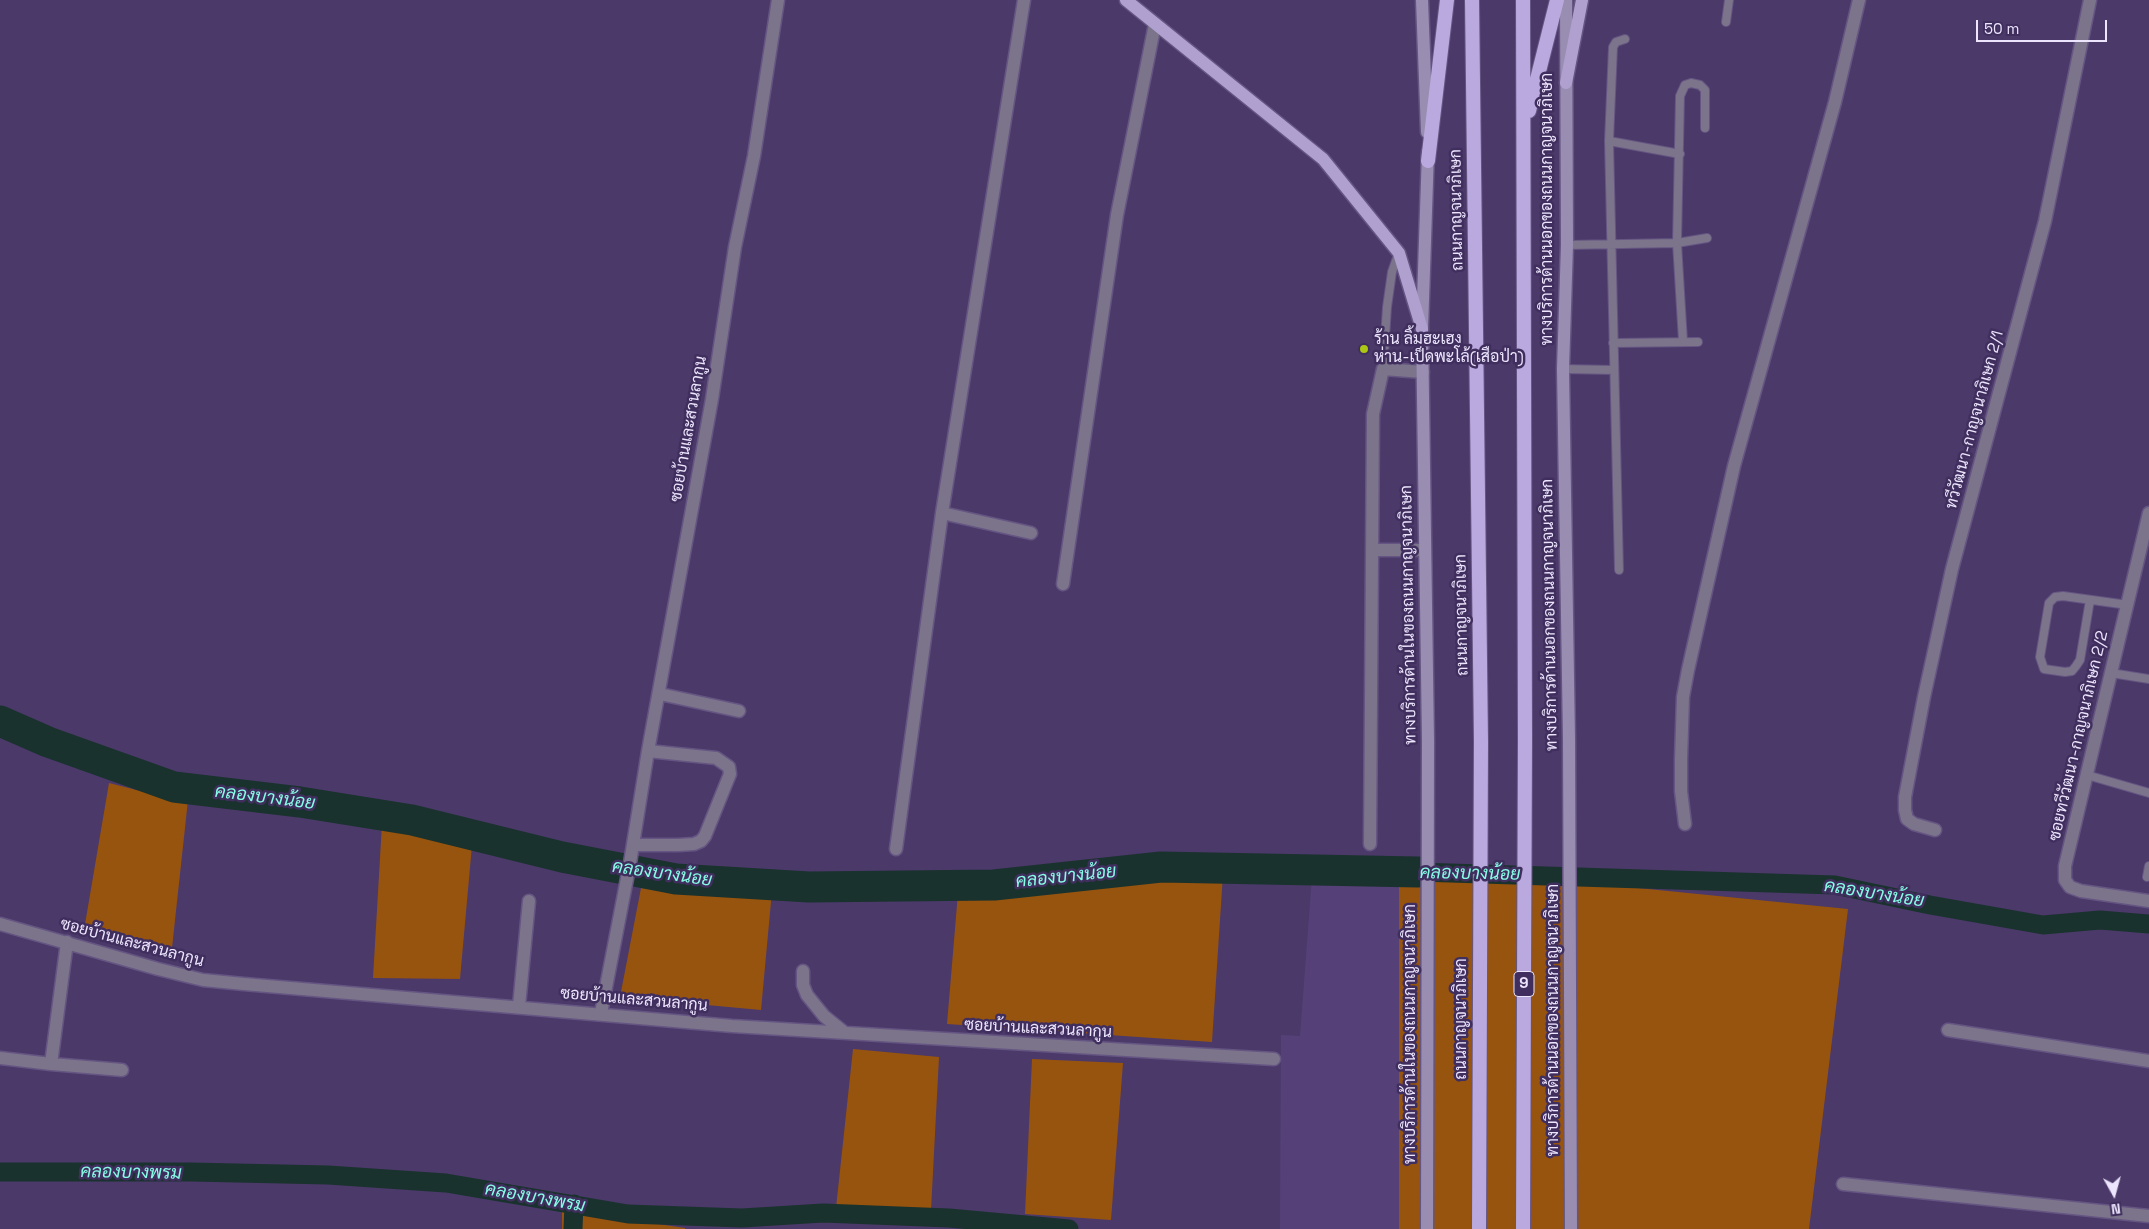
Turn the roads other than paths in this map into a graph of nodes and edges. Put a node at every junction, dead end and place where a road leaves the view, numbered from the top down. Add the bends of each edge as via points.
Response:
1 (778, 0) edge
2 (1024, 0) edge
3 (1126, 0) edge
4 (1422, 0) edge
5 (1447, 0) edge
6 (1472, 0) edge
7 (1523, 0) edge
8 (1557, 0) edge
9 (1566, 0) edge
10 (1582, 0) edge
11 (1729, 0) edge
12 (1859, 0) edge
13 (2090, 0) edge
14 (1726, 22) dead end
15 (1155, 24) junction
16 (1626, 39) dead end
17 (1566, 82) junction
18 (1705, 128) dead end
19 (1524, 131) junction
20 (1609, 141) junction
21 (1680, 154) junction
22 (1428, 161) junction
23 (1707, 238) dead end
24 (1677, 243) junction
25 (1610, 244) junction
26 (1567, 245) junction
27 (1399, 253) junction
28 (1422, 329) junction
29 (1683, 341) junction
30 (1698, 342) dead end
31 (1613, 343) junction
32 (1382, 369) junction
33 (1563, 370) junction
34 (1614, 370) junction
35 (1423, 372) junction
36 (942, 513) junction
37 (2149, 513) edge
38 (1031, 533) dead end
39 (1372, 550) junction
40 (1424, 550) junction
41 (1619, 570) dead end
42 (1063, 584) dead end
43 (2090, 600) junction
44 (2128, 604) junction
45 (2111, 672) junction
46 (2149, 679) edge
47 (660, 694) junction
48 (740, 711) dead end
49 (648, 751) junction
50 (2087, 775) junction
51 (2149, 793) edge
52 (1685, 824) dead end
53 (1936, 830) dead end
54 (1370, 844) dead end
55 (633, 845) junction
56 (896, 849) dead end
57 (2149, 866) edge
58 (2147, 877) dead end
59 (529, 901) dead end
60 (2149, 901) edge
61 (0, 924) edge
62 (67, 942) junction
63 (802, 972) dead end
64 (519, 1006) junction
65 (601, 1013) junction
66 (1948, 1030) dead end
67 (845, 1034) junction
68 (0, 1058) edge
69 (1274, 1059) dead end
70 (2149, 1061) edge
71 (52, 1064) junction
72 (122, 1070) dead end
73 (1844, 1184) dead end
74 (2149, 1216) edge
75 (1427, 1229) edge
76 (1478, 1229) edge
77 (1523, 1229) edge
78 (1571, 1229) edge

1 - 47 street, ซอยบ้านและสวนลากูน
2 - 36 street
3 - 15 main road
4 - 22 main road, ทางบริการด้านในของถนนกาญจนาภิเษก
5 - 22 highway
6 - 76 highway, ถนนกาญจนาภิเษก via 1481,741
7 - 19 highway, 9
8 - 19 highway
9 - 17 main road, ทางบริการด้านนอกของถนนกาญจนาภิเษก
10 - 17 main road
11 - 14 lane
12 - 52 street via 1835,102 1734,466 1688,670 1681,759
13 - 53 street, ทวีวัฒนา-กาญจนาภิเษก 2/1 via 2045,222 1952,569 1910,770 1905,797 1908,818 1914,824
15 - 27 main road via 1323,159
15 - 42 street via 1117,215
16 - 20 lane via 1616,42 1613,47
17 - 26 main road, ทางบริการด้านนอกของถนนกาญจนาภิเษก
18 - 21 lane via 1705,90 1700,85 1685,85 1680,96
19 - 77 highway, 9
20 - 21 lane
20 - 25 lane
21 - 24 lane
22 - 28 main road, ทางบริการด้านในของถนนกาญจนาภิเษก
23 - 24 lane
24 - 25 lane
24 - 29 lane
25 - 26 lane
25 - 31 lane
26 - 33 main road, ทางบริการด้านนอกของถนนกาญจนาภิเษก
27 - 28 main road
27 - 32 lane via 1392,272
28 - 35 main road, ทางบริการด้านในของถนนกาญจนาภิเษก
29 - 30 lane
29 - 31 lane
31 - 34 lane
32 - 35 street
32 - 39 street via 1373,414
33 - 34 lane
33 - 78 main road, ทางบริการด้านนอกของถนนกาญจนาภิเษก via 1569,739
34 - 41 lane
35 - 40 main road, ทางบริการด้านในของถนนกาญจนาภิเษก
36 - 38 street
36 - 56 street
37 - 44 street, ซอยทวีวัฒนา-กาญจนาภิเษก 2/2
39 - 40 street
39 - 54 street
40 - 75 main road, ทางบริการด้านในของถนนกาญจนาภิเษก via 1428,741
43 - 43 lane via 2063,596 2055,597 2049,603 2040,657 2044,669 2065,672 2076,666 2080,660
43 - 44 lane
44 - 45 street, ซอยทวีวัฒนา-กาญจนาภิเษก 2/2
45 - 46 lane
45 - 50 street, ซอยทวีวัฒนา-กาญจนาภิเษก 2/2
47 - 48 street
47 - 49 street, ซอยบ้านและสวนลากูน
49 - 55 street, ซอยบ้านและสวนลากูน
49 - 55 street via 716,758 725,762 730,774 701,841 678,845
50 - 51 lane
50 - 60 street, ซอยทวีวัฒนา-กาญจนาภิเษก 2/2 via 2065,866 2065,880 2070,887 2081,891
55 - 65 street, ซอยบ้านและสวนลากูน
57 - 58 lane
59 - 64 street
61 - 62 street, ซอยบ้านและสวนลากูน
62 - 64 street, ซอยบ้านและสวนลากูน via 203,980
62 - 71 street
63 - 67 street via 807,995
64 - 65 street, ซอยบ้านและสวนลากูน
65 - 67 street, ซอยบ้านและสวนลากูน
66 - 70 street
67 - 69 street, ซอยบ้านและสวนลากูน
68 - 71 street
71 - 72 street
73 - 74 street

